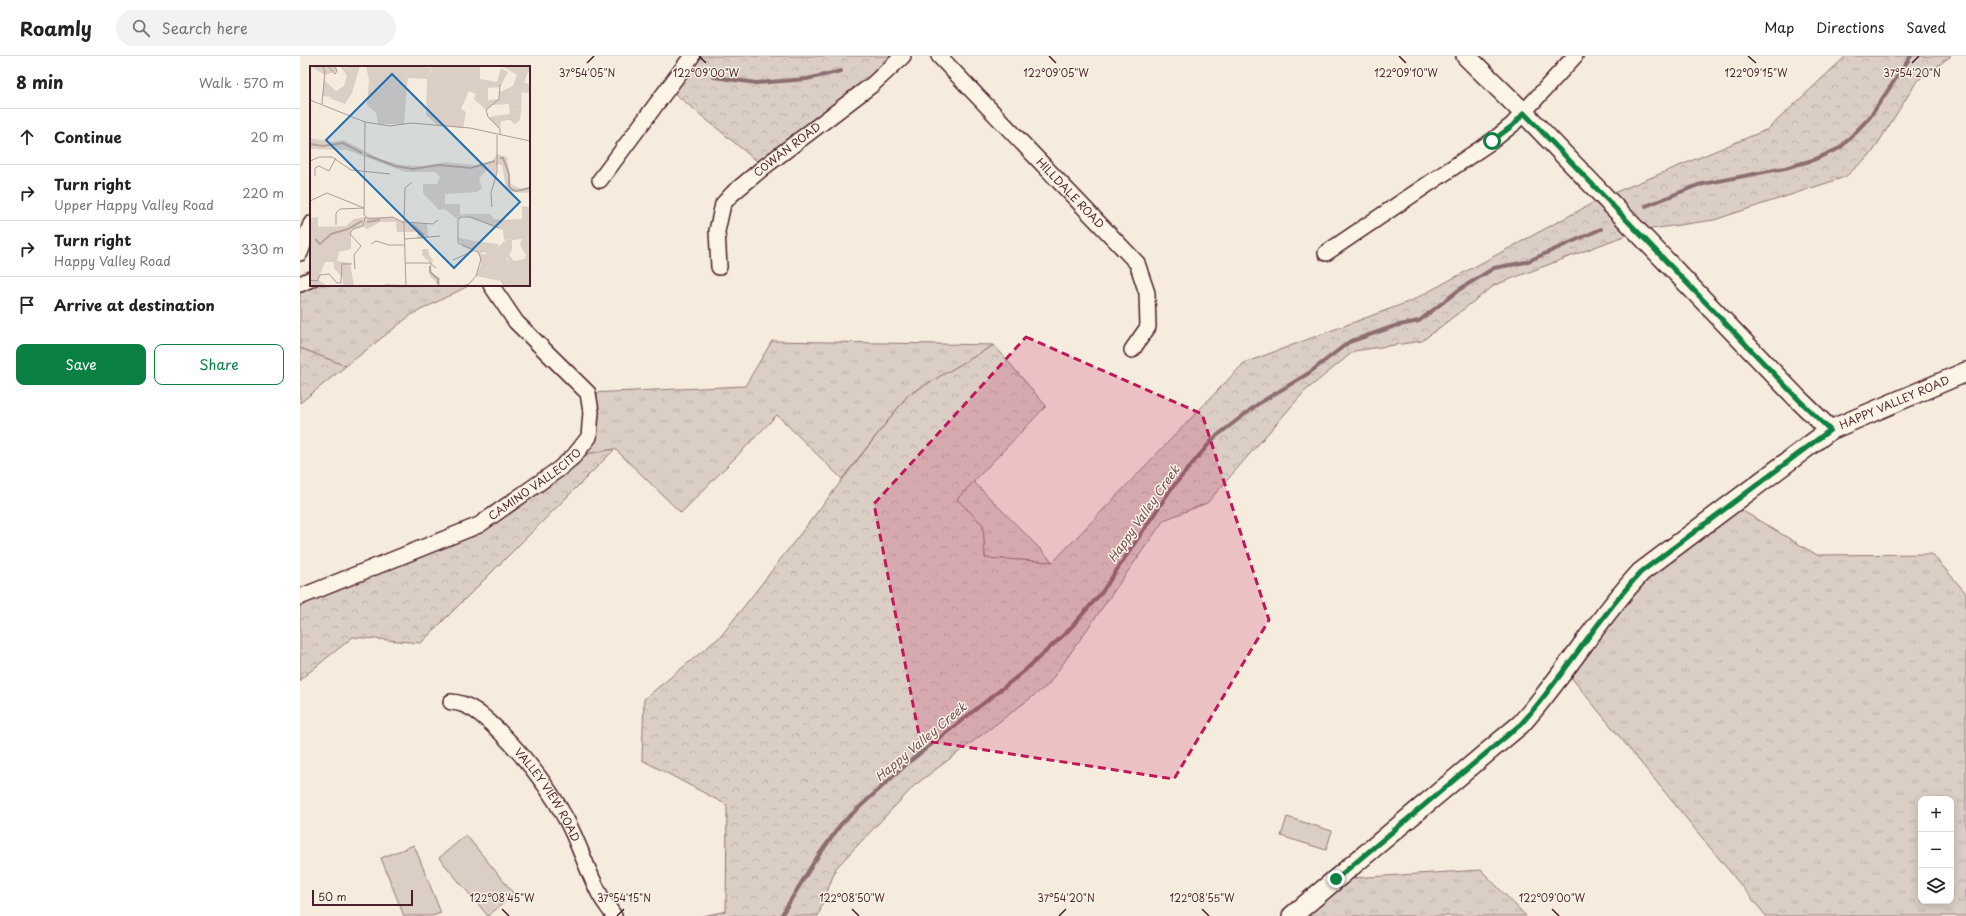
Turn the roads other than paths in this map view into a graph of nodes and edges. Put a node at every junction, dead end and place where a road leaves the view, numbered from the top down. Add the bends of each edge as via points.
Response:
1 (692, 56) edge
2 (903, 56) edge
3 (939, 56) edge
4 (1466, 56) edge
5 (1575, 56) edge
6 (1524, 113) junction
7 (600, 180) dead end
8 (310, 227) edge
9 (300, 253) edge
10 (1326, 254) dead end
11 (719, 267) dead end
12 (310, 279) edge
13 (300, 284) edge
14 (492, 286) edge
15 (1132, 350) dead end
16 (1966, 372) edge
17 (1830, 430) junction
18 (300, 597) edge
19 (451, 702) dead end
20 (614, 916) edge
21 (1292, 916) edge

1 - 7 street
2 - 11 street, COWAN ROAD via 874,84 764,167 723,204 717,231
3 - 15 street, HILLDALE ROAD via 1137,263 1147,293 1148,327
4 - 6 street
5 - 6 street
6 - 10 street via 1492,141
6 - 17 street
8 - 9 street
12 - 13 street
14 - 18 street, CAMINO VALLECITO via 516,322 588,393 591,412 589,438 559,469 479,524
16 - 17 street, HAPPY VALLEY ROAD
17 - 21 street, HAPPY VALLEY ROAD via 1641,572 1619,596 1547,696 1521,724
19 - 20 street, VALLEY VIEW ROAD via 461,703 475,710 487,720 516,748 547,786 567,821 599,893

